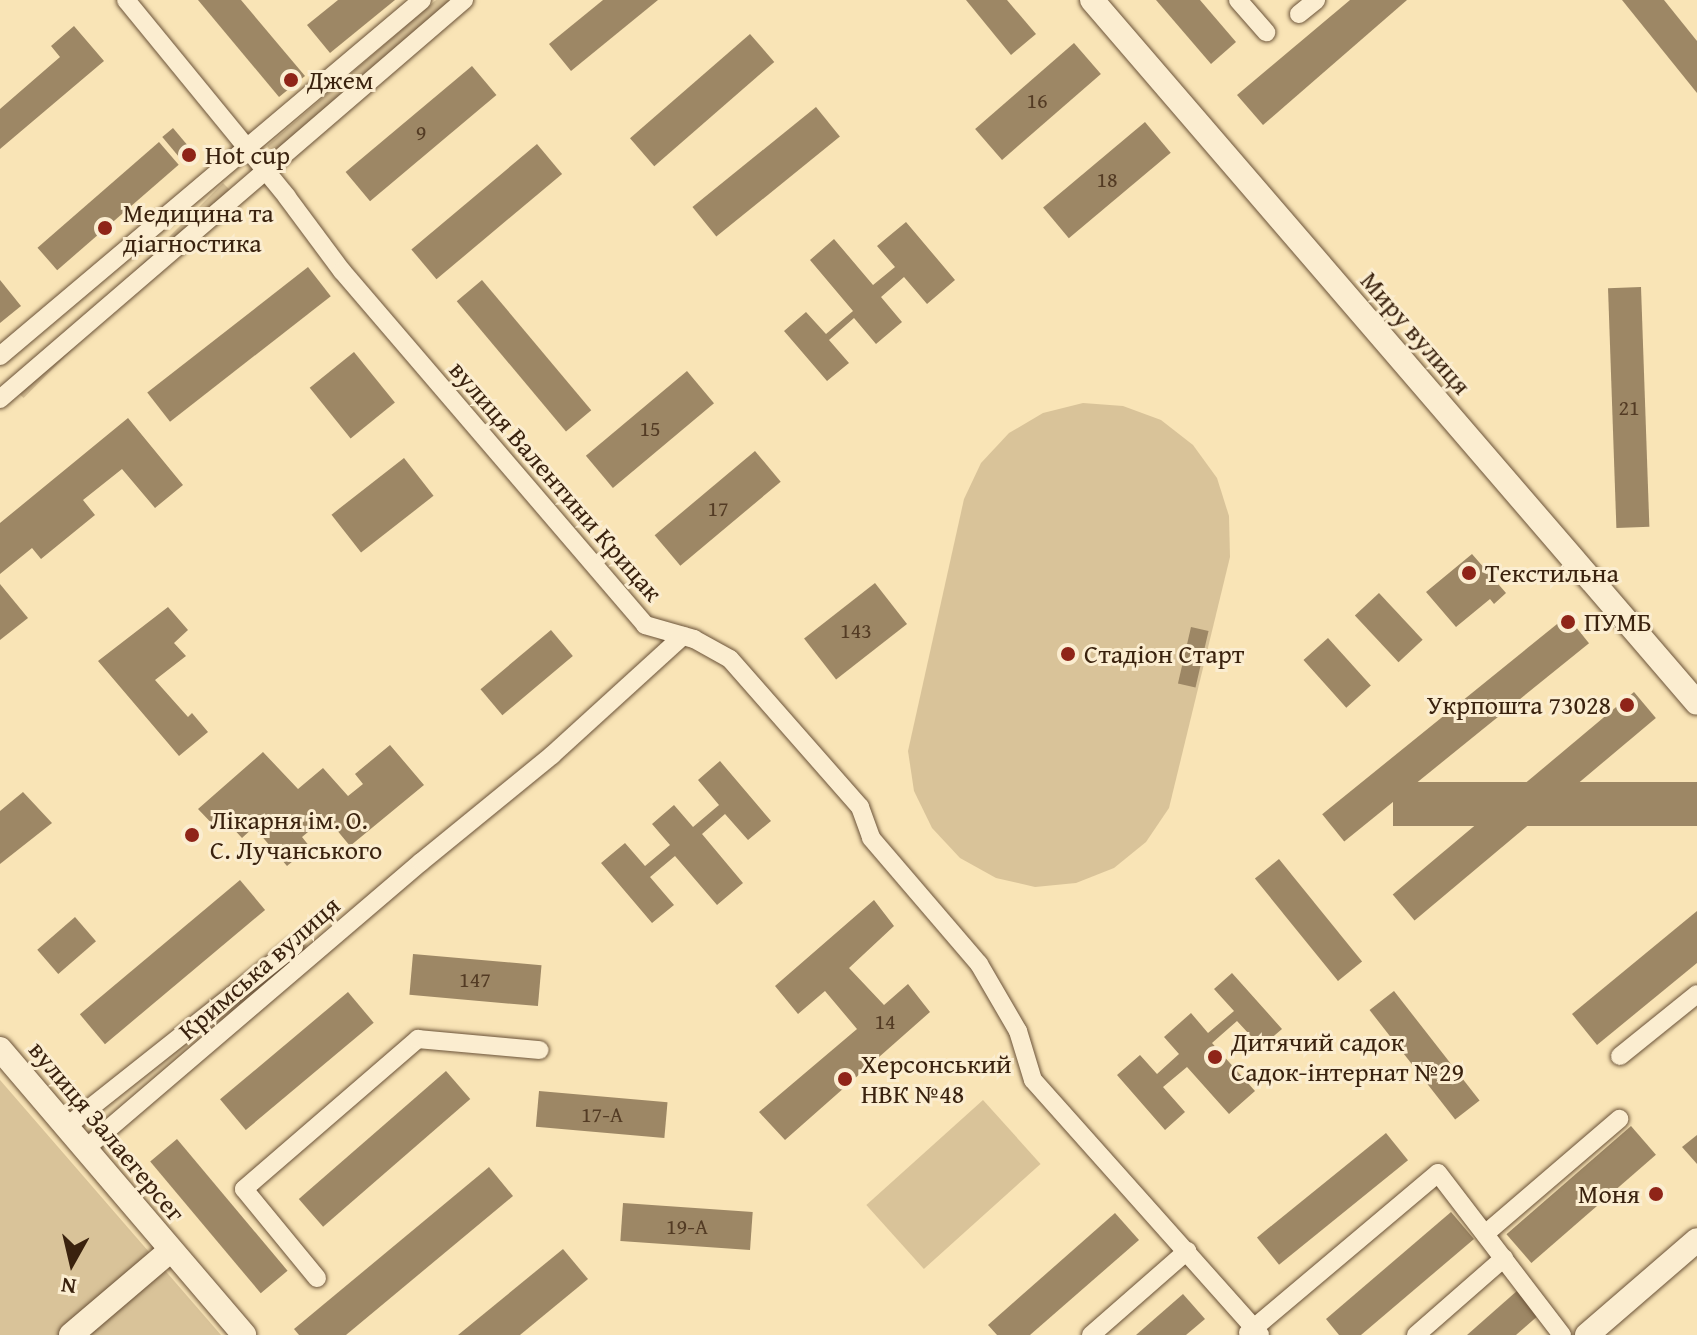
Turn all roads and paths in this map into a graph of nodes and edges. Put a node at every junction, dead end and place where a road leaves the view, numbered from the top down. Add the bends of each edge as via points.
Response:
1 (126, 0) edge
2 (422, 0) edge
3 (464, 0) edge
4 (1092, 0) edge
5 (1238, 0) edge
6 (1316, 0) edge
7 (1299, 14) dead end
8 (1266, 32) dead end
9 (247, 150) junction
10 (265, 173) junction
11 (0, 356) edge
12 (0, 399) edge
13 (683, 636) junction
14 (1697, 703) edge
15 (294, 946) dead end
16 (1697, 994) edge
17 (0, 1049) edge
18 (540, 1050) dead end
19 (1620, 1056) dead end
20 (1619, 1119) dead end
21 (66, 1127) junction
22 (85, 1149) junction
23 (1485, 1234) junction
24 (1697, 1240) edge
25 (171, 1250) junction
26 (1187, 1251) junction
27 (1504, 1258) junction
28 (317, 1278) dead end
29 (1253, 1333) edge
30 (71, 1335) edge
31 (244, 1335) edge
32 (1091, 1335) edge
33 (1416, 1335) edge
34 (1562, 1335) edge
35 (1587, 1335) edge

1 - 9 street, вулиця Валентини Крицак
2 - 9 street
3 - 10 street
4 - 14 street, Миру вулиця
5 - 8 street
6 - 7 street
9 - 10 street, вулиця Валентини Крицак
9 - 11 street
10 - 12 street
10 - 13 street, вулиця Валентини Крицак via 342,271 645,625
13 - 22 street, Кримська вулиця via 552,755
13 - 26 street, вулиця Валентини Крицак via 730,659 860,807 871,838 979,964 1018,1031 1033,1080
15 - 21 street, Кримська вулиця
16 - 19 street
17 - 21 street, вулиця Залаегерсег
18 - 28 street via 418,1039 244,1189
20 - 23 street
21 - 22 street, вулиця Залаегерсег
22 - 25 street, вулиця Залаегерсег
23 - 27 street
23 - 29 street via 1438,1173
24 - 35 street
25 - 30 street, вулиця Залаегерсег
25 - 31 street, вулиця Залаегерсег
26 - 29 street, вулиця Валентини Крицак
26 - 32 street
27 - 33 street
27 - 34 street

